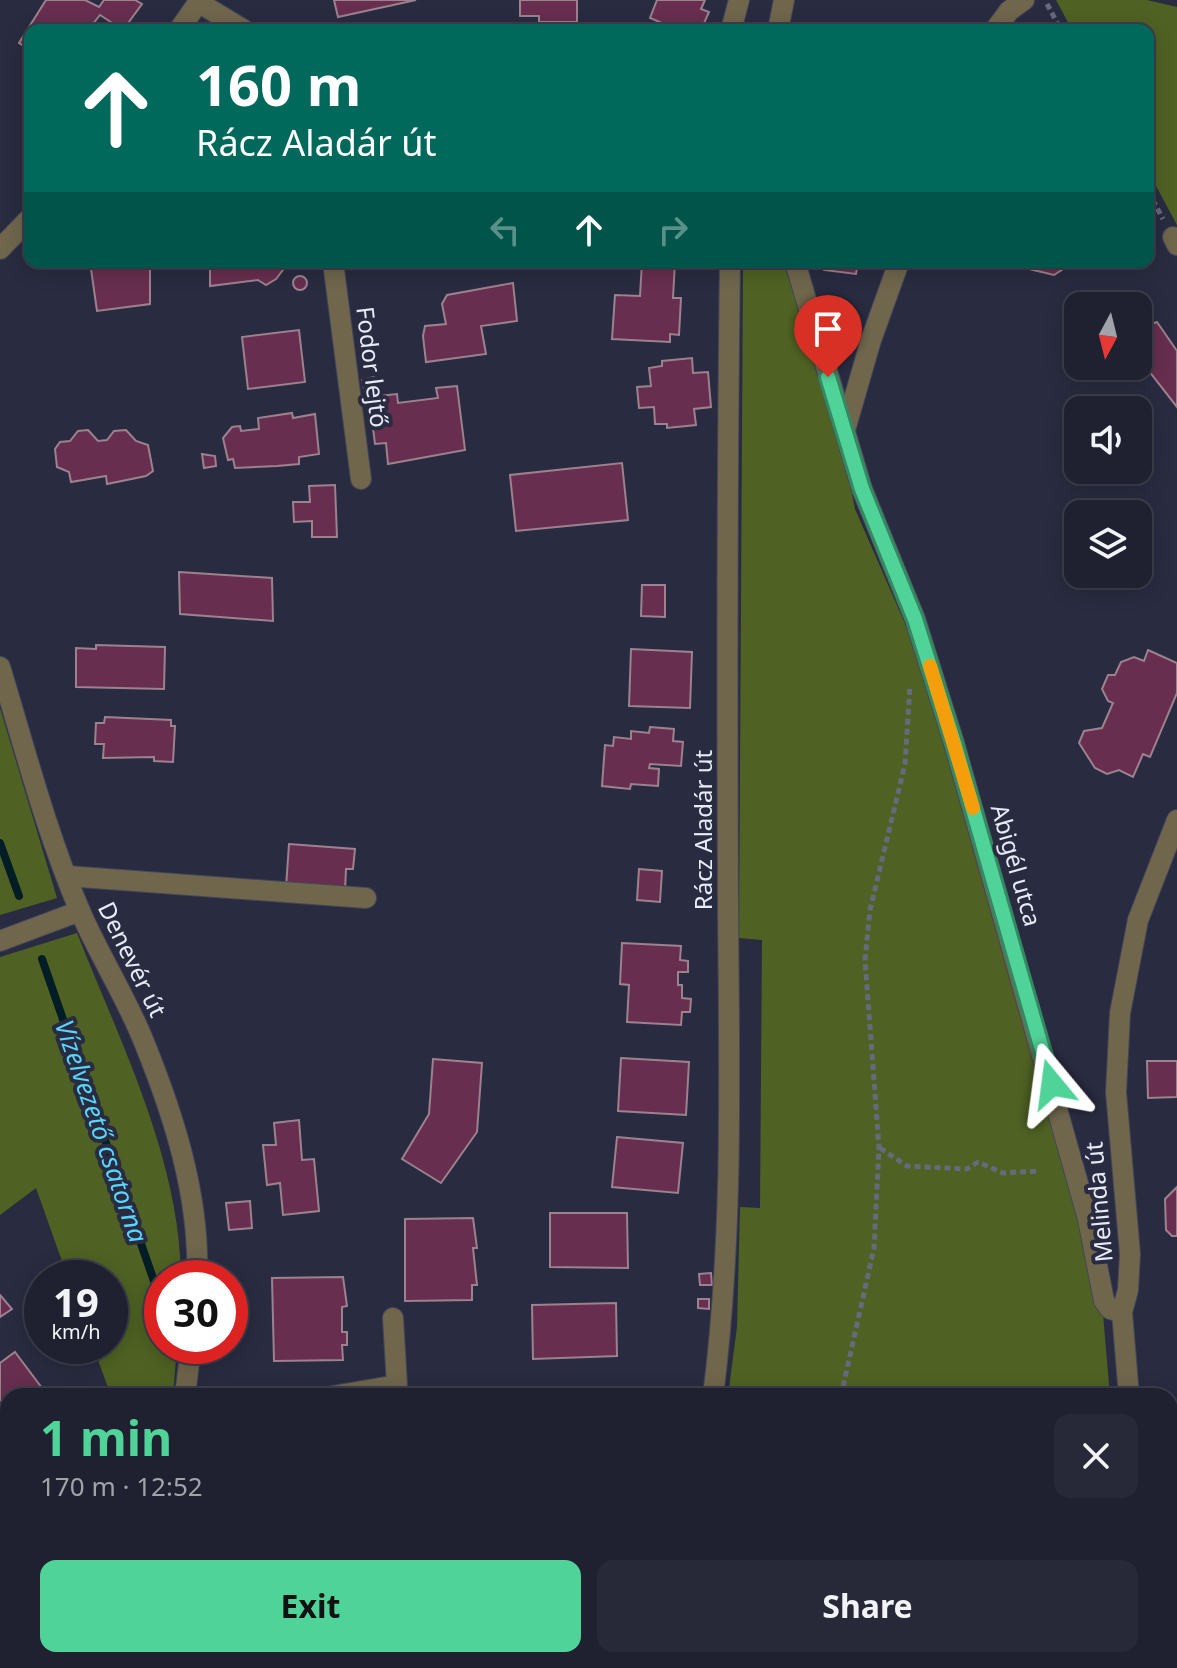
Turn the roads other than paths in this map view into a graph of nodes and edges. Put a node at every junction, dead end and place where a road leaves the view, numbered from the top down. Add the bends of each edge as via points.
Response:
1 (739, 0) edge
2 (784, 0) edge
3 (1024, 0) edge
4 (199, 1) edge
5 (183, 24) edge
6 (235, 24) edge
7 (733, 24) edge
8 (779, 24) edge
9 (999, 24) edge
10 (24, 224) edge
11 (0, 249) edge
12 (334, 268) edge
13 (730, 268) edge
14 (797, 268) edge
15 (897, 268) edge
16 (845, 430) junction
17 (361, 479) dead end
18 (0, 667) edge
19 (1177, 820) edge
20 (67, 876) junction
21 (366, 898) dead end
22 (80, 911) junction
23 (0, 941) edge
24 (198, 1260) edge
25 (1122, 1312) junction
26 (393, 1318) dead end
27 (190, 1364) edge
28 (188, 1388) edge
29 (380, 1388) edge
30 (714, 1388) edge
31 (1128, 1388) edge

1 - 7 street
2 - 8 street
3 - 9 street
4 - 5 street
4 - 6 street
10 - 11 street
12 - 17 street, Fodor lejtő
13 - 30 street, Rácz Aladár út via 729,1194
14 - 16 street
15 - 16 street
16 - 25 street, Abigél utca via 954,743 1085,1204 1104,1301
18 - 20 street, Denevér út
19 - 25 street, Melinda út via 1138,920 1120,1013 1116,1092 1130,1254
20 - 21 street
20 - 22 street, Denevér út
22 - 23 street
22 - 24 street, Denevér út via 144,1041 169,1113 188,1179
25 - 31 street, Melinda út
26 - 29 street via 397,1385
27 - 28 street

